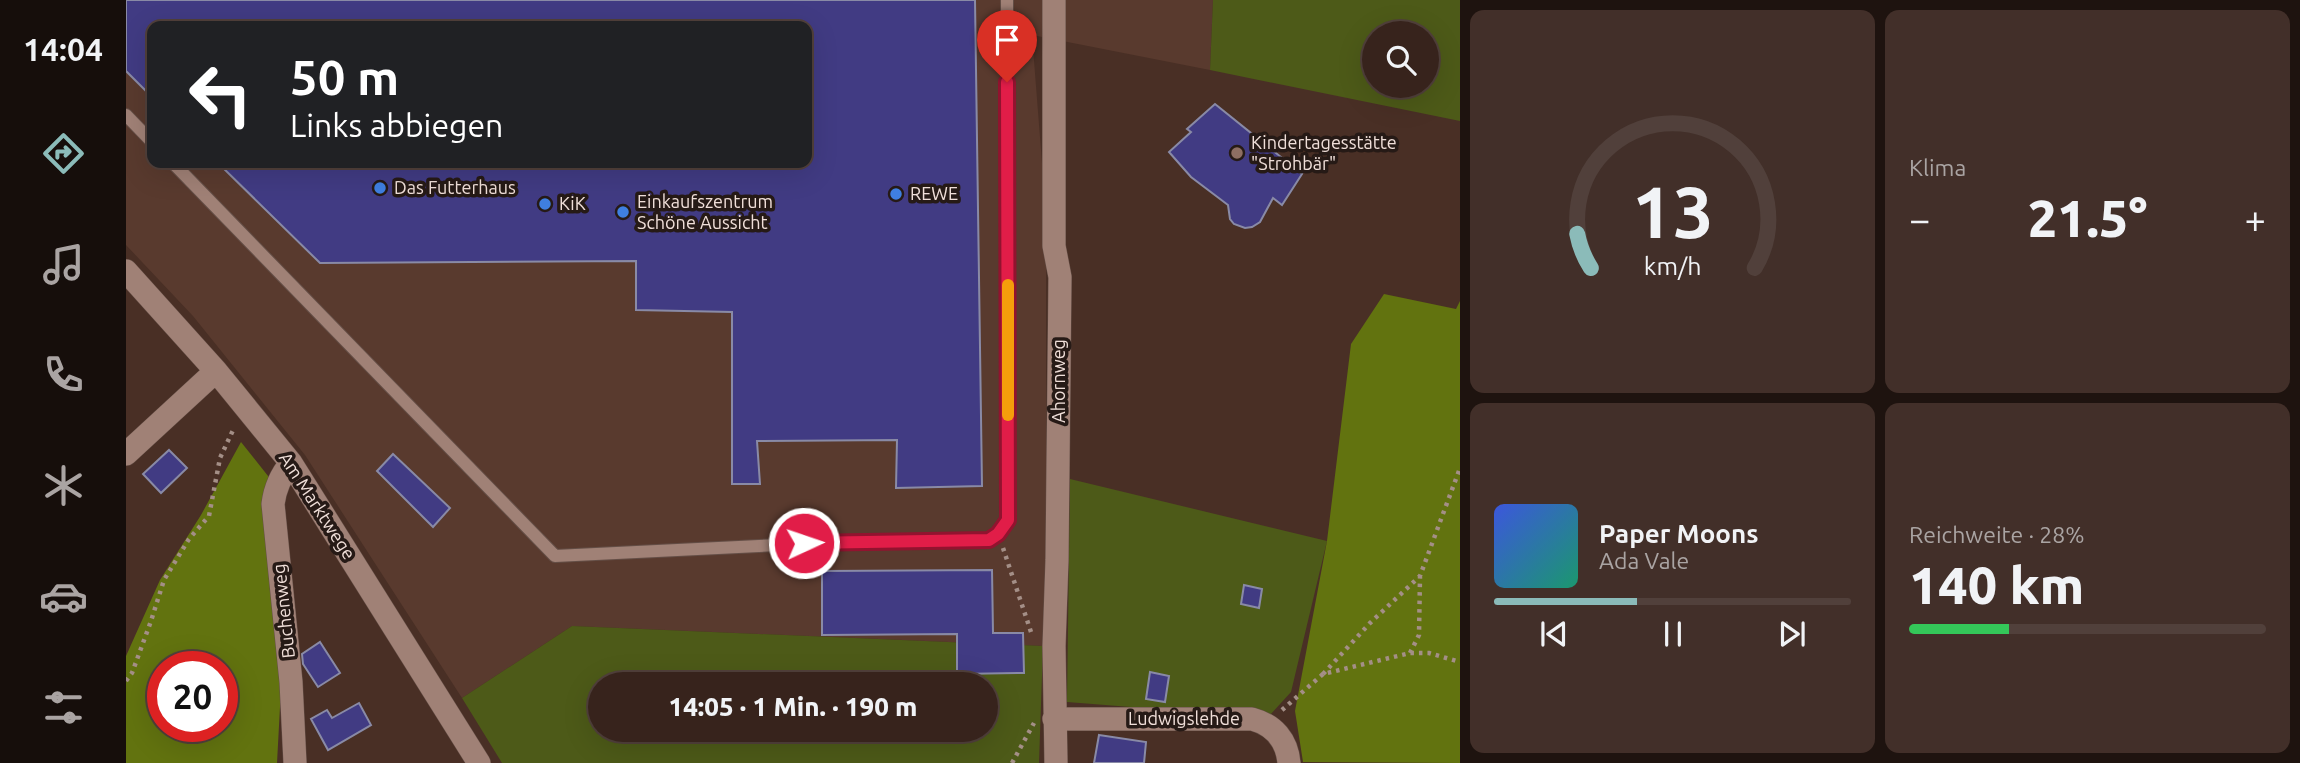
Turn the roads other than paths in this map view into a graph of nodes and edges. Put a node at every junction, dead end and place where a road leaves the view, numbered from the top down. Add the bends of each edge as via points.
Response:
1 (1007, 0) edge
2 (1054, 0) edge
3 (126, 114) edge
4 (147, 137) edge
5 (178, 168) edge
6 (126, 271) edge
7 (216, 370) junction
8 (126, 454) edge
9 (291, 463) junction
10 (1054, 719) junction
11 (295, 763) edge
12 (479, 763) edge
13 (1056, 763) edge
14 (1289, 763) edge

1 - 5 lane via 1008,520 989,540 860,541 555,556
2 - 10 street, Ahornweg via 1054,246 1060,277
3 - 4 lane
6 - 7 street, Am Marktwege
7 - 8 street
7 - 9 street, Am Marktwege
9 - 11 street, Buchenweg via 274,492 273,504
9 - 12 street, Am Marktwege
10 - 13 street, Ahornweg
10 - 14 street, Ludwigslehde via 1252,719 1267,723 1282,738

